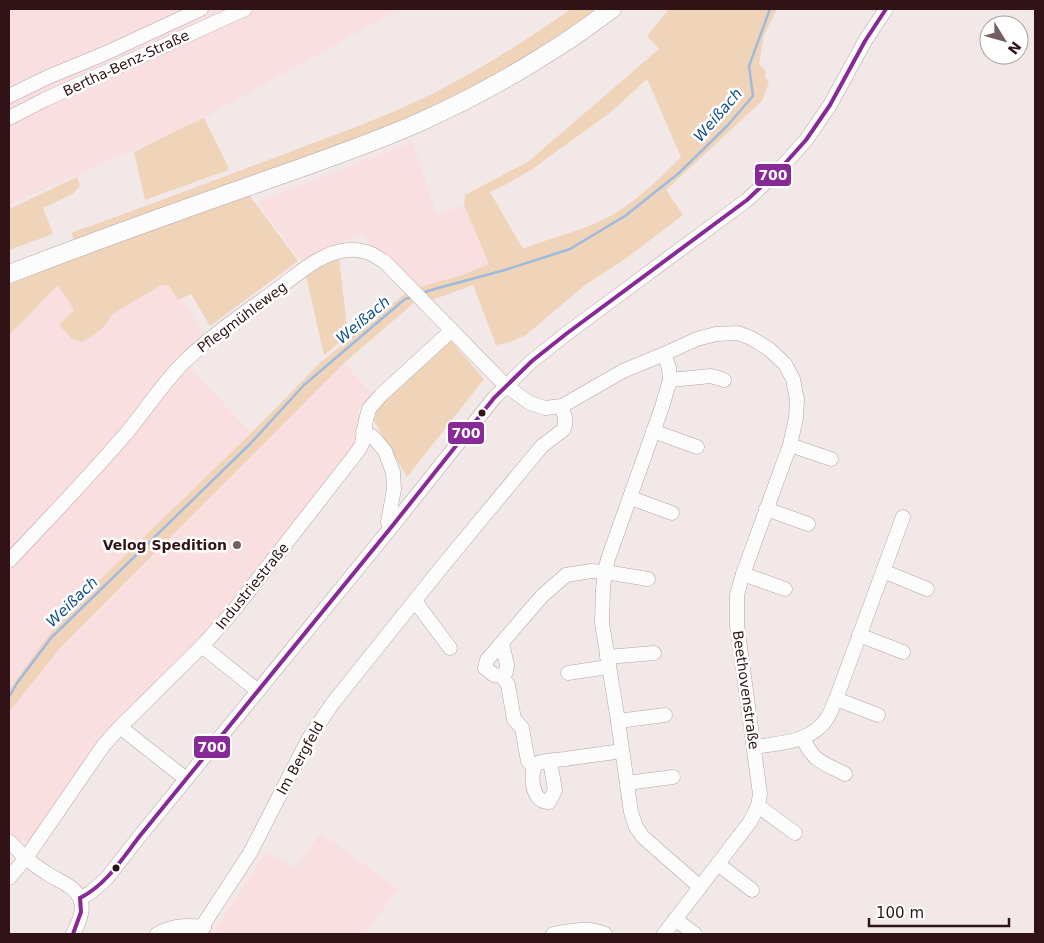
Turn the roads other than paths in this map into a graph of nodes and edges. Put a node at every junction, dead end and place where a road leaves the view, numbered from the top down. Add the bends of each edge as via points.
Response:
1 (201, 9) edge
2 (245, 9) edge
3 (612, 9) edge
4 (886, 9) edge
5 (9, 96) edge
6 (9, 118) edge
7 (9, 274) edge
8 (452, 330) junction
9 (664, 354) junction
10 (670, 380) junction
11 (724, 380) dead end
12 (506, 386) junction
13 (562, 406) junction
14 (364, 431) junction
15 (654, 432) junction
16 (790, 444) junction
17 (697, 448) dead end
18 (832, 459) dead end
19 (631, 498) junction
20 (766, 509) junction
21 (672, 513) dead end
22 (903, 517) dead end
23 (808, 524) dead end
24 (392, 525) junction
25 (9, 561) edge
26 (882, 571) junction
27 (605, 572) junction
28 (743, 574) junction
29 (648, 579) dead end
30 (785, 589) dead end
31 (927, 589) dead end
32 (415, 601) junction
33 (859, 635) junction
34 (202, 646) junction
35 (450, 648) dead end
36 (903, 652) dead end
37 (654, 653) dead end
38 (608, 662) junction
39 (568, 673) dead end
40 (258, 691) junction
41 (836, 699) junction
42 (665, 715) dead end
43 (878, 715) dead end
44 (618, 721) junction
45 (120, 727) junction
46 (802, 738) junction
47 (754, 748) junction
48 (622, 751) junction
49 (550, 761) junction
50 (534, 767) junction
51 (845, 774) dead end
52 (672, 777) dead end
53 (186, 779) junction
54 (627, 784) junction
55 (758, 806) junction
56 (795, 832) dead end
57 (9, 841) edge
58 (26, 858) junction
59 (718, 864) junction
60 (9, 878) edge
61 (700, 887) junction
62 (752, 890) dead end
63 (80, 898) junction
64 (675, 919) junction
65 (207, 931) edge
66 (73, 934) edge
67 (157, 934) edge
68 (553, 934) edge
69 (605, 934) edge
70 (664, 934) edge
71 (694, 934) edge

1 - 5 street, Bertha-Benz-Straße
2 - 6 street, Bertha-Benz-Straße
3 - 7 main road via 513,75 420,122
4 - 12 street via 830,105 806,140 780,169 747,200 566,334
8 - 12 street, Pflegmühleweg
8 - 14 street, Industriestraße via 381,395 369,409
8 - 25 street, Pflegmühleweg via 386,263 373,254 360,250 330,254 307,267 206,341 182,364 123,436
9 - 10 street
9 - 13 street, Beethovenstraße via 623,371
9 - 16 street, Beethovenstraße via 716,334 738,333 769,349 785,364 793,379 797,400
10 - 11 street via 711,376
10 - 15 street
12 - 13 street via 530,403 545,408
12 - 24 street
13 - 32 street, Im Bergfeld via 563,430 542,446
14 - 24 street via 385,452 393,472 394,489 388,522
14 - 34 street, Industriestraße via 358,451
15 - 17 street
15 - 19 street
16 - 18 street
16 - 20 street, Beethovenstraße
19 - 21 street
19 - 27 street
20 - 23 street
20 - 28 street, Beethovenstraße
22 - 26 street
24 - 40 street
26 - 31 street
26 - 33 street
27 - 29 street
27 - 38 street via 602,622
27 - 50 street via 566,575 542,596 486,660 485,668 494,675 502,676 508,685 514,719 522,728 528,761
28 - 30 street
28 - 47 street, Beethovenstraße via 737,624
32 - 35 street
32 - 65 street, Im Bergfeld via 332,704 308,740 250,853 205,922
33 - 36 street
33 - 41 street
34 - 40 street
34 - 45 street, Industriestraße
37 - 38 street
38 - 39 street
38 - 44 street
40 - 53 street
41 - 43 street
41 - 46 street via 820,727
42 - 44 street
44 - 48 street
45 - 53 street
45 - 58 street, Industriestraße via 103,746
46 - 47 street
46 - 51 street via 818,761
47 - 55 street, Beethovenstraße via 760,794
48 - 49 street
48 - 54 street
49 - 50 street
49 - 50 street via 555,790 549,802 544,802 535,793
52 - 54 street
53 - 63 street via 107,878
54 - 61 street via 631,812 643,837
55 - 56 street
55 - 59 street, Beethovenstraße
57 - 58 street
58 - 60 street, Industriestraße
58 - 63 street
59 - 61 street, Beethovenstraße
59 - 62 street
61 - 64 street, Beethovenstraße
63 - 66 street via 82,907
64 - 70 street, Beethovenstraße
64 - 71 street
65 - 67 street via 192,925 177,926
68 - 69 street via 584,929

